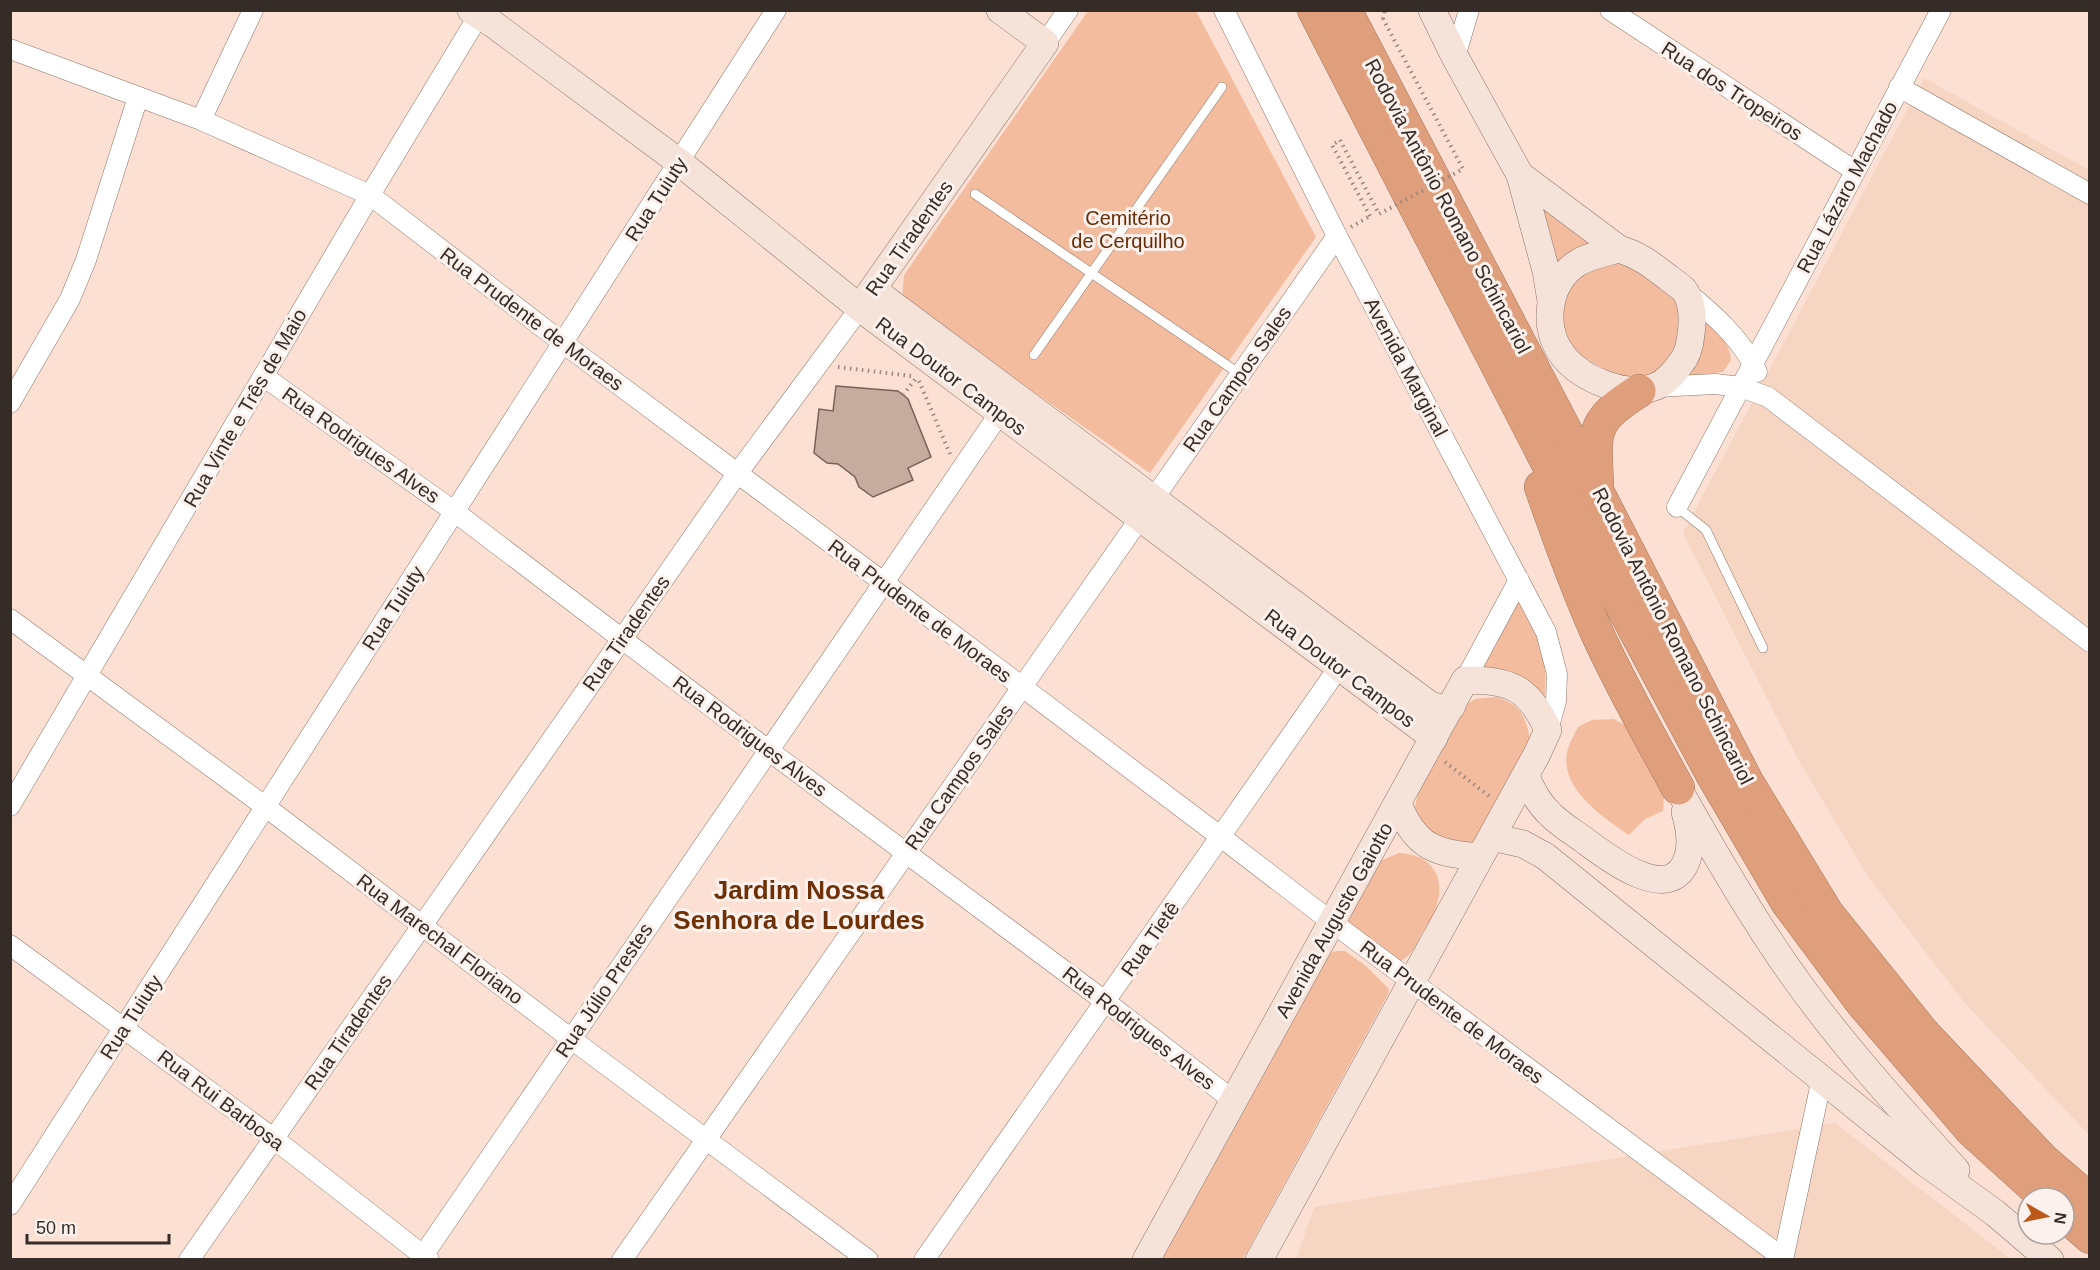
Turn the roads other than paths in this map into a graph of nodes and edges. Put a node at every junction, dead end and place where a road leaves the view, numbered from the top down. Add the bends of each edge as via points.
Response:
1 (253, 10) edge
2 (776, 10) edge
3 (1000, 10) edge
4 (1068, 10) edge
5 (1224, 10) edge
6 (1314, 10) edge
7 (1345, 10) edge
8 (1432, 10) edge
9 (1468, 10) edge
10 (1610, 10) edge
11 (1941, 10) edge
12 (477, 12) edge
13 (1045, 43) junction
14 (10, 49) edge
15 (1455, 57) junction
16 (1222, 87) dead end
17 (1899, 87) junction
18 (138, 97) junction
19 (201, 120) junction
20 (679, 162) junction
21 (1855, 171) junction
22 (1520, 175) junction
23 (975, 194) dead end
24 (2090, 194) edge
25 (370, 195) junction
26 (1337, 236) junction
27 (1619, 249) junction
28 (1092, 273) junction
29 (876, 285) junction
30 (1685, 291) junction
31 (1551, 301) junction
32 (860, 308) junction
33 (562, 343) junction
34 (1034, 356) dead end
35 (1753, 363) junction
36 (1499, 369) junction
37 (1240, 374) junction
38 (263, 376) junction
39 (1741, 387) junction
40 (1648, 389) junction
41 (1768, 397) junction
42 (10, 403) edge
43 (1006, 403) junction
44 (737, 474) junction
45 (1597, 491) junction
46 (1677, 507) joint
47 (1147, 508) junction
48 (455, 512) junction
49 (1519, 580) junction
50 (883, 582) junction
51 (10, 619) edge
52 (622, 639) junction
53 (2090, 642) edge
54 (1763, 648) dead end
55 (1346, 657) junction
56 (87, 676) junction
57 (1465, 680) junction
58 (1022, 688) junction
59 (1452, 706) junction
60 (1548, 730) junction
61 (1431, 743) junction
62 (768, 750) junction
63 (1526, 777) junction
64 (1678, 788) junction
65 (1398, 804) junction
66 (10, 806) edge
67 (266, 807) junction
68 (1221, 837) junction
69 (1486, 847) junction
70 (907, 852) junction
71 (1333, 924) junction
72 (422, 925) junction
73 (10, 945) edge
74 (1412, 981) junction
75 (1106, 1002) junction
76 (124, 1028) junction
77 (570, 1038) junction
78 (1822, 1078) junction
79 (1234, 1101) junction
80 (273, 1138) junction
81 (707, 1138) junction
82 (2033, 1186) edge
83 (2090, 1200) edge
84 (10, 1205) edge
85 (1995, 1213) junction
86 (2076, 1225) edge
87 (2090, 1237) edge
88 (424, 1258) edge
89 (1783, 1259) edge
90 (189, 1260) edge
91 (622, 1260) edge
92 (868, 1260) edge
93 (924, 1260) edge
94 (1146, 1260) edge
95 (1259, 1260) edge
96 (2050, 1260) edge

1 - 19 street
2 - 20 street, Rua Tuiuty
3 - 13 street
4 - 13 street, Rua Tiradentes
5 - 26 street, Avenida Marginal
6 - 36 highway, Rodovia Antônio Romano Schincariol
7 - 45 highway, Rodovia Antônio Romano Schincariol
8 - 15 street
9 - 15 street
10 - 21 street, Rua dos Tropeiros
11 - 17 street, Rua Lázaro Machado
12 - 20 street, Rua Doutor Campos
12 - 25 street, Rua Vinte e Três de Maio
13 - 29 street, Rua Tiradentes
14 - 18 street, Rua Prudente de Moraes
15 - 22 street
16 - 28 lane
17 - 21 street, Rua Lázaro Machado
17 - 24 street
18 - 19 street, Rua Prudente de Moraes
18 - 42 street via 70,299
19 - 25 street, Rua Prudente de Moraes
20 - 32 street, Rua Doutor Campos
20 - 33 street, Rua Tuiuty
21 - 35 street, Rua Lázaro Machado
22 - 27 street
22 - 31 street
23 - 28 lane
25 - 33 street, Rua Prudente de Moraes
25 - 38 street, Rua Vinte e Três de Maio
26 - 37 street, Rua Campos Sales
26 - 49 street, Avenida Marginal
27 - 30 street via 1643,258
27 - 31 street via 1577,264 1563,275
28 - 34 lane
28 - 37 lane
29 - 32 street, Rua Tiradentes
29 - 43 street, Rua Doutor Campos via 878,292
30 - 35 street via 1709,310
30 - 40 street via 1692,323 1686,358
31 - 40 street via 1556,345 1573,366 1618,389
32 - 43 street, Rua Doutor Campos
32 - 44 street, Rua Tiradentes
33 - 44 street, Rua Prudente de Moraes
33 - 48 street, Rua Tuiuty
35 - 39 street, Rua Lázaro Machado
35 - 41 street
36 - 64 highway via 1566,558 1598,634
36 - 82 highway, Rodovia Antônio Romano Schincariol via 1712,774 1787,902 1863,1004 1972,1131
37 - 47 street, Rua Campos Sales
38 - 48 street, Rua Rodrigues Alves
38 - 56 street, Rua Vinte e Três de Maio
39 - 40 street via 1715,384
39 - 41 street
39 - 46 street, Rua Lázaro Machado
40 - 45 highway via 1615,407 1600,424 1594,442
41 - 53 street
43 - 47 street, Rua Doutor Campos
43 - 50 street, Rua Júlio Prestes
44 - 50 street, Rua Prudente de Moraes
44 - 52 street, Rua Tiradentes
45 - 83 highway, Rodovia Antônio Romano Schincariol via 1747,782 1827,914 1923,1033 2043,1160
46 - 54 lane via 1706,530
47 - 55 street, Rua Doutor Campos
47 - 58 street, Rua Campos Sales
48 - 52 street, Rua Rodrigues Alves
48 - 67 street, Rua Tuiuty
49 - 57 street, Avenida Augusto Gaiotto
49 - 60 street, Avenida Marginal via 1546,632 1557,674 1556,701
50 - 58 street, Rua Prudente de Moraes
50 - 62 street, Rua Júlio Prestes
51 - 56 street, Rua Marechal Floriano
52 - 62 street, Rua Rodrigues Alves
52 - 72 street, Rua Tiradentes
55 - 59 street, Rua Doutor Campos via 1430,705
55 - 61 street, Rua Doutor Campos
55 - 68 street, Rua Tietê
56 - 66 street, Rua Vinte e Três de Maio
56 - 67 street, Rua Marechal Floriano
57 - 59 street, Avenida Augusto Gaiotto
57 - 60 street via 1498,681 1516,688 1540,712
58 - 68 street, Rua Prudente de Moraes
58 - 70 street, Rua Campos Sales
59 - 61 street, Avenida Augusto Gaiotto
60 - 63 street
61 - 65 street, Avenida Augusto Gaiotto
62 - 70 street, Rua Rodrigues Alves
62 - 77 street, Rua Júlio Prestes
63 - 64 street via 1537,800 1553,817 1610,859 1651,879 1672,878 1683,868 1691,851 1689,824
63 - 69 street
64 - 85 street via 1734,887 1787,968 1840,1038
65 - 69 street via 1407,826 1427,846 1447,854
65 - 71 street, Avenida Augusto Gaiotto
67 - 72 street, Rua Marechal Floriano
67 - 76 street, Rua Tuiuty
68 - 71 street, Rua Prudente de Moraes
68 - 75 street, Rua Tietê
69 - 74 street
69 - 78 street via 1523,844 1545,856
70 - 75 street, Rua Rodrigues Alves
70 - 81 street, Rua Campos Sales
71 - 74 street, Rua Prudente de Moraes
71 - 79 street, Avenida Augusto Gaiotto
72 - 77 street, Rua Marechal Floriano
72 - 80 street, Rua Tiradentes
73 - 76 street, Rua Rui Barbosa
74 - 89 street, Rua Prudente de Moraes
74 - 95 street
75 - 79 street, Rua Rodrigues Alves
75 - 93 street, Rua Tietê
76 - 80 street, Rua Rui Barbosa
76 - 84 street, Rua Tuiuty
77 - 81 street, Rua Marechal Floriano
77 - 88 street, Rua Júlio Prestes
78 - 85 street via 1927,1164
78 - 89 street
79 - 94 street, Avenida Augusto Gaiotto
80 - 88 street, Rua Rui Barbosa
80 - 90 street, Rua Tiradentes
81 - 91 street, Rua Campos Sales
81 - 92 street, Rua Marechal Floriano
85 - 96 street
86 - 87 highway

